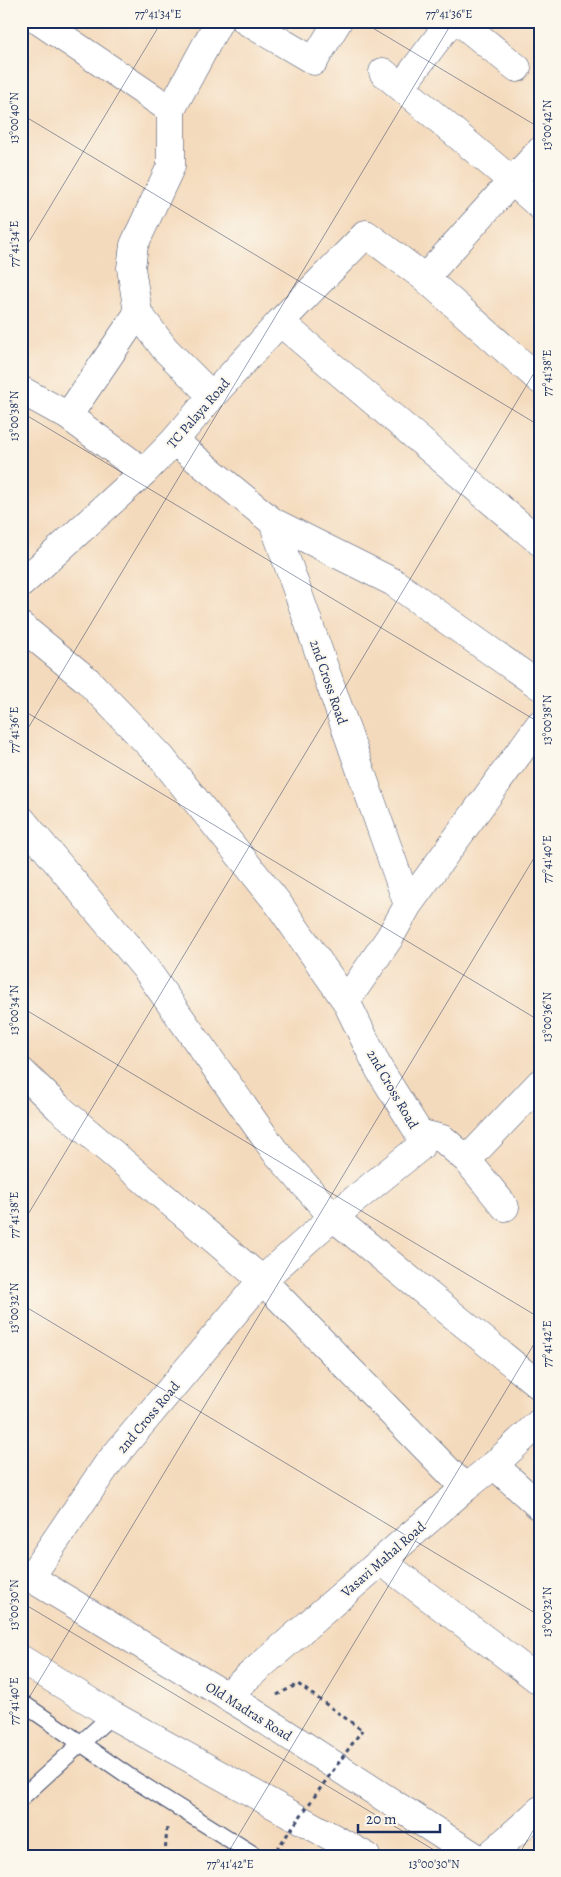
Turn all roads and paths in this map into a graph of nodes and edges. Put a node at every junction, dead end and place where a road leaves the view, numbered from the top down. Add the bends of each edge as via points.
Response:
1 (38, 21) edge
2 (219, 21) edge
3 (246, 21) edge
4 (338, 21) edge
5 (451, 21) edge
6 (459, 21) edge
7 (70, 30) edge
8 (517, 68) dead end
9 (171, 110) junction
10 (540, 151) edge
11 (512, 181) junction
12 (540, 206) edge
13 (425, 278) junction
14 (138, 313) junction
15 (280, 322) junction
16 (540, 380) edge
17 (21, 390) edge
18 (212, 396) junction
19 (68, 416) junction
20 (174, 441) junction
21 (144, 472) junction
22 (273, 522) junction
23 (540, 542) edge
24 (21, 584) edge
25 (21, 626) edge
26 (540, 686) edge
27 (540, 724) edge
28 (21, 818) edge
29 (408, 905) junction
30 (346, 1001) junction
31 (21, 1072) edge
32 (540, 1083) edge
33 (419, 1133) junction
34 (467, 1160) junction
35 (505, 1207) dead end
36 (333, 1218) junction
37 (262, 1280) junction
38 (540, 1386) edge
39 (540, 1422) edge
40 (494, 1465) junction
41 (465, 1488) junction
42 (540, 1507) edge
43 (381, 1561) junction
44 (26, 1575) edge
45 (21, 1659) edge
46 (540, 1681) edge
47 (21, 1702) edge
48 (237, 1703) junction
49 (112, 1715) junction
50 (80, 1743) junction
51 (21, 1798) edge
52 (540, 1810) edge
53 (256, 1856) edge
54 (272, 1856) edge
55 (366, 1856) edge
56 (474, 1856) edge
57 (489, 1856) edge

1 - 7 main road
2 - 9 main road
3 - 4 main road via 314,61
5 - 11 main road via 392,79
6 - 8 main road
7 - 9 main road
9 - 14 main road via 171,166 134,245 131,268
10 - 11 main road
11 - 12 main road
11 - 13 main road
13 - 15 main road, TC Palaya Road via 366,234
13 - 16 main road
14 - 18 main road via 165,349
14 - 19 main road
15 - 18 main road, TC Palaya Road
15 - 23 main road
17 - 19 main road
18 - 20 main road, TC Palaya Road
19 - 21 main road
20 - 21 main road, TC Palaya Road
20 - 22 main road
21 - 24 main road, TC Palaya Road
22 - 26 main road via 393,582
22 - 29 main road, 2nd Cross Road
25 - 30 main road, 2nd Cross Road via 87,680 161,757 277,902
27 - 29 main road
28 - 36 main road via 146,969 274,1150
29 - 30 main road
30 - 33 main road, 2nd Cross Road via 380,1069
31 - 37 main road
32 - 34 main road
33 - 34 main road via 443,1140
33 - 36 main road, 2nd Cross Road via 420,1147
34 - 35 main road
36 - 37 main road, 2nd Cross Road
36 - 38 main road
37 - 41 main road
37 - 44 main road, 2nd Cross Road via 107,1465
39 - 40 main road, Vasavi Mahal Road
40 - 41 main road, Vasavi Mahal Road
40 - 42 main road
41 - 43 main road, Vasavi Mahal Road
43 - 46 main road
43 - 48 main road, Vasavi Mahal Road
44 - 48 main road, Old Madras Road
45 - 49 main road
47 - 50 lane
48 - 54 path, bridge via 298,1684 362,1730
48 - 56 main road, Old Madras Road
49 - 50 lane
49 - 55 main road
50 - 51 lane
50 - 53 lane
52 - 57 main road

